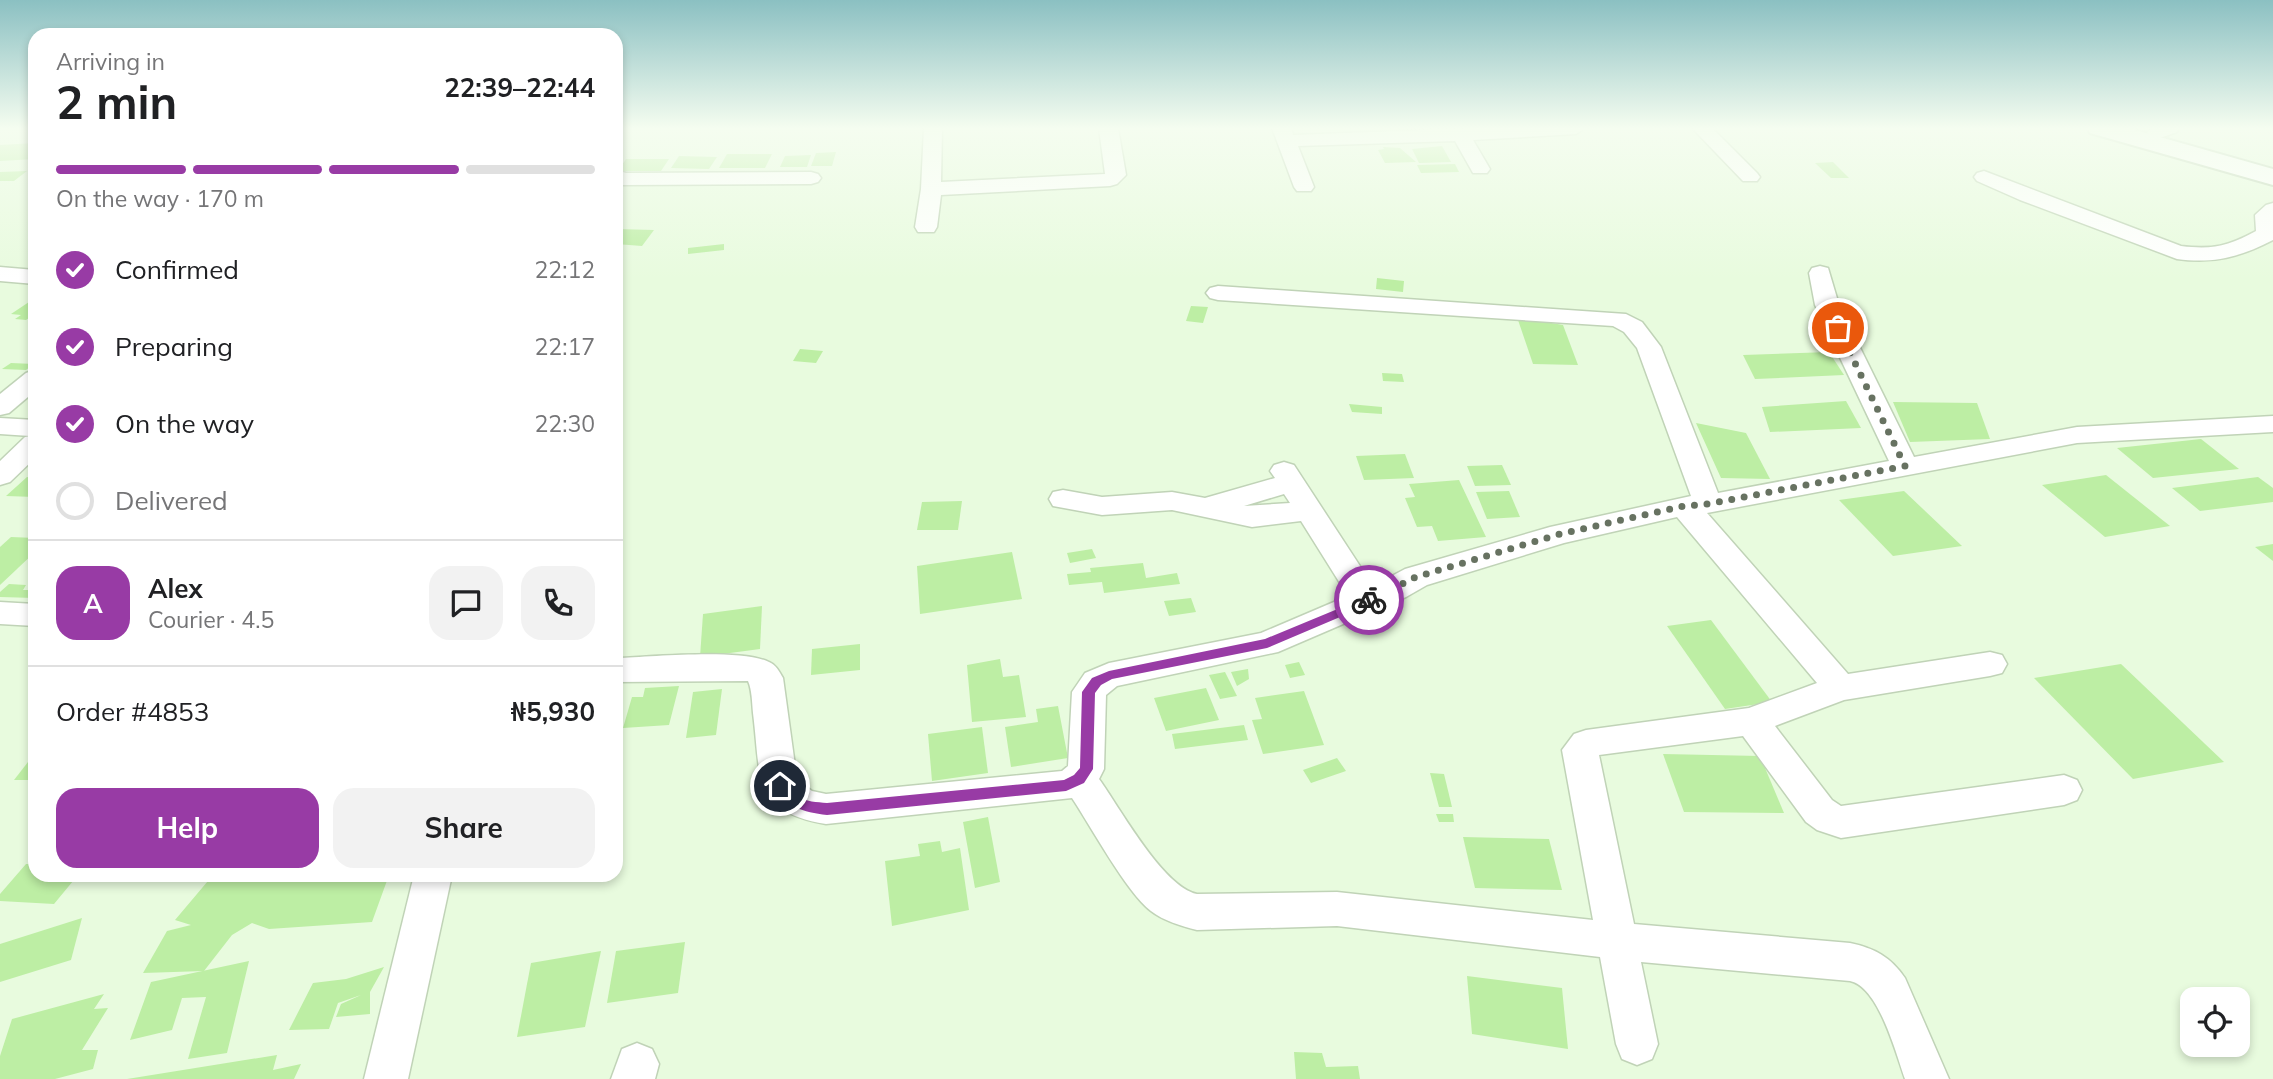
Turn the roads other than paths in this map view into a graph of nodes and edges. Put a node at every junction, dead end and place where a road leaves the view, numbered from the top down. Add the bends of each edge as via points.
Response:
1 (788, 178) edge
2 (931, 178) edge
3 (1112, 178) edge
4 (1301, 178) edge
5 (1987, 178) edge
6 (623, 181) edge
7 (1304, 187) dead end
8 (931, 189) junction
9 (2273, 209) edge
10 (926, 227) dead end
11 (1820, 273) dead end
12 (0, 274) edge
13 (28, 276) edge
14 (1219, 293) dead end
15 (28, 384) edge
16 (0, 407) edge
17 (2273, 425) edge
18 (0, 426) edge
19 (28, 428) edge
20 (28, 450) edge
21 (1905, 466) junction
22 (0, 476) edge
23 (1063, 499) dead end
24 (1696, 505) junction
25 (1207, 508) junction
26 (1309, 511) junction
27 (1367, 601) junction
28 (0, 613) edge
29 (28, 615) edge
30 (1990, 664) dead end
31 (623, 670) edge
32 (1840, 688) junction
33 (1751, 721) junction
34 (1079, 779) junction
35 (2064, 790) dead end
36 (431, 882) edge
37 (1616, 941) junction
38 (1637, 1044) dead end
39 (386, 1079) edge
40 (1927, 1079) edge

1 - 6 street
2 - 8 street
3 - 8 street
4 - 7 street
5 - 9 street via 2198,255 2229,254 2266,235 2266,215
8 - 10 street
11 - 21 street via 1827,306
12 - 13 street
14 - 24 street via 1618,319 1633,327 1649,347
15 - 16 street
17 - 21 street via 2077,435
18 - 19 street
20 - 22 street
21 - 24 street
23 - 25 street via 1102,506 1172,501
24 - 27 street via 1560,534 1416,577
24 - 32 street
25 - 26 street via 1252,517
25 - 26 street via 1287,477
26 - 27 street
27 - 34 street via 1267,643 1109,675 1097,682 1088,692 1086,769
28 - 29 street
30 - 32 street
31 - 34 street via 737,667 761,672 766,678 780,786 791,800 807,807 827,809 1066,785
32 - 33 street
33 - 35 street via 1819,811 1841,822
33 - 37 street via 1601,741 1580,750
34 - 37 street via 1154,889 1166,902 1181,908 1197,912 1338,909
36 - 39 street
37 - 38 street
37 - 40 street via 1866,966 1889,987

